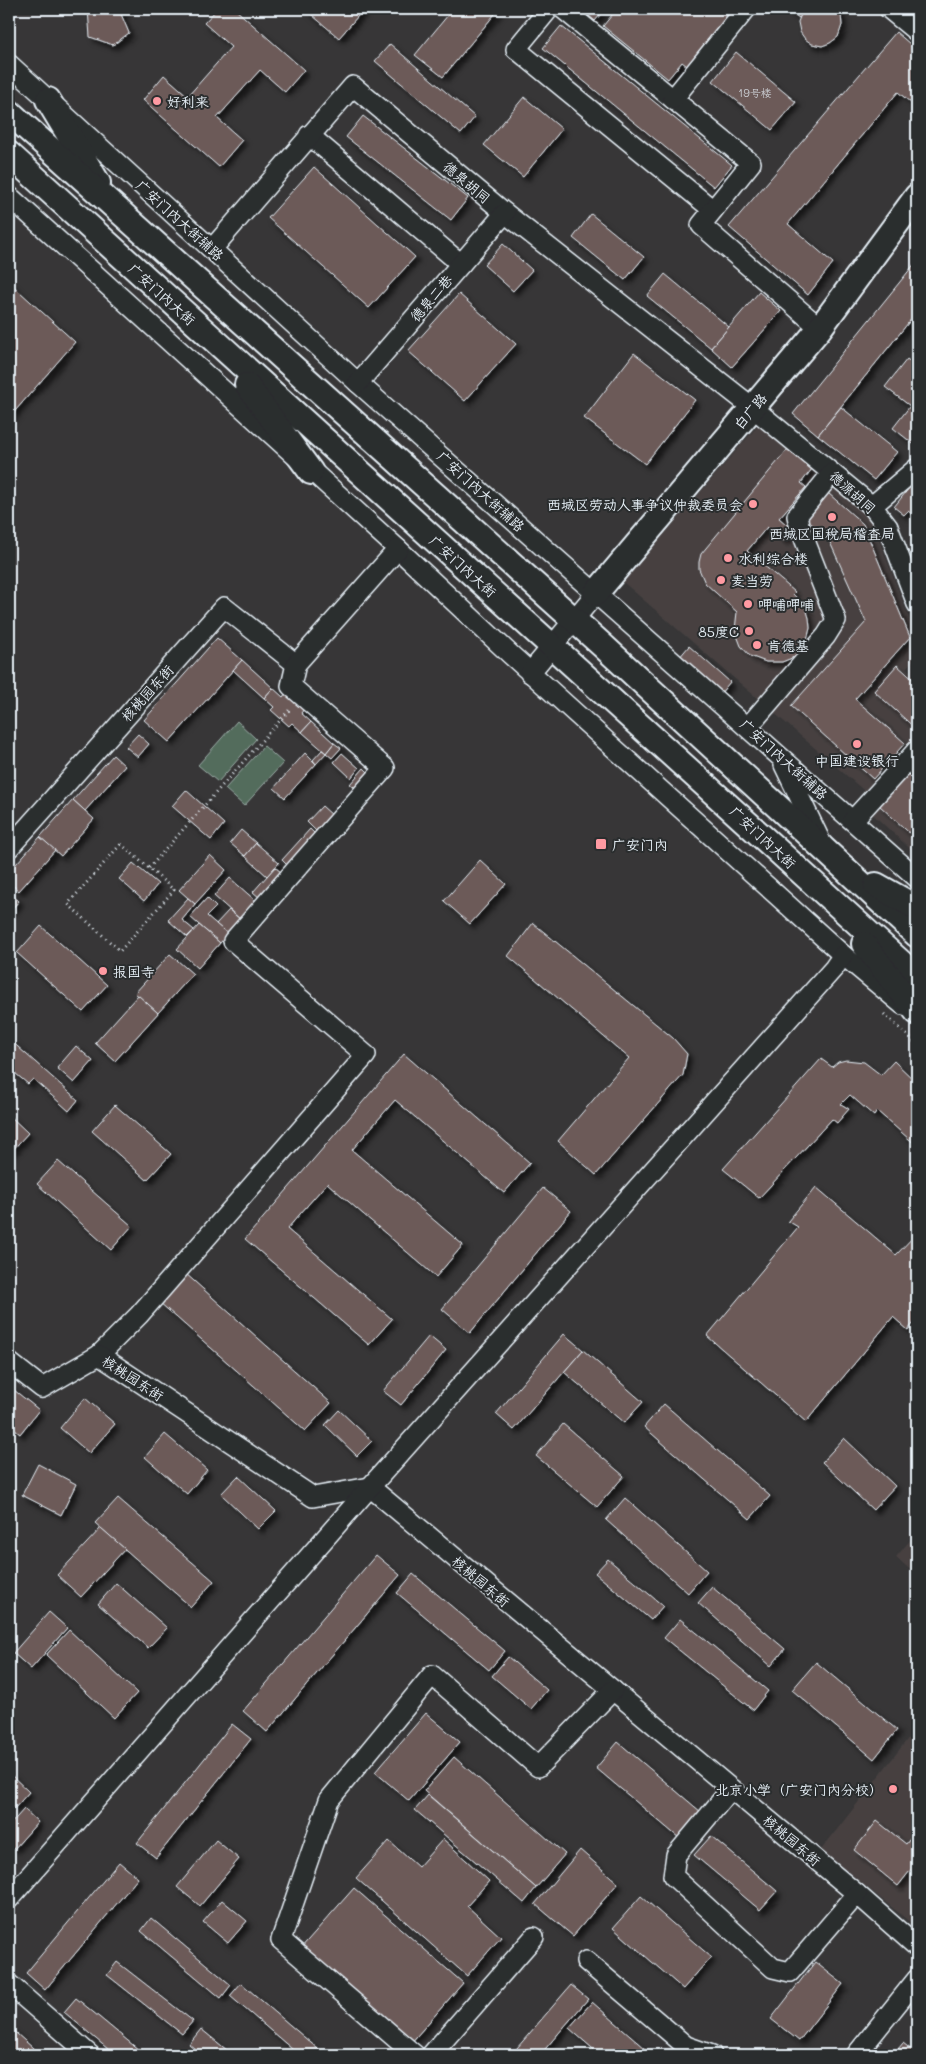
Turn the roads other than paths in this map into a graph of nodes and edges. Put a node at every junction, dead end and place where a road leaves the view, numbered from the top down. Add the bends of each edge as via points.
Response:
1 (549, 9) edge
2 (563, 9) edge
3 (746, 9) edge
4 (889, 9) edge
5 (917, 32) edge
6 (9, 64) edge
7 (674, 99) junction
8 (48, 100) junction
9 (9, 112) edge
10 (309, 135) junction
11 (9, 154) edge
12 (9, 196) edge
13 (112, 206) junction
14 (913, 209) edge
15 (713, 210) junction
16 (505, 213) junction
17 (212, 249) junction
18 (461, 264) junction
19 (820, 328) junction
20 (216, 343) junction
21 (358, 383) junction
22 (752, 407) junction
23 (917, 468) edge
24 (311, 472) junction
25 (832, 473) junction
26 (872, 506) junction
27 (398, 549) junction
28 (596, 593) junction
29 (917, 604) edge
30 (574, 619) junction
31 (552, 646) junction
32 (296, 664) junction
33 (530, 673) junction
34 (748, 727) junction
35 (917, 750) edge
36 (776, 751) junction
37 (853, 820) junction
38 (9, 848) edge
39 (825, 850) junction
40 (844, 868) junction
41 (917, 878) edge
42 (824, 893) junction
43 (917, 908) edge
44 (917, 935) edge
45 (843, 954) junction
46 (917, 977) edge
47 (917, 1012) edge
48 (917, 1016) edge
49 (100, 1355) junction
50 (9, 1362) edge
51 (370, 1488) junction
52 (613, 1690) junction
53 (731, 1789) junction
54 (857, 1894) junction
55 (9, 1899) edge
56 (534, 1937) dead end
57 (917, 1947) edge
58 (586, 1961) dead end
59 (917, 1979) edge
60 (9, 1984) edge
61 (90, 2055) edge
62 (415, 2055) edge
63 (432, 2055) edge
64 (712, 2055) edge
65 (856, 2055) edge

1 - 15 street via 516,49
2 - 7 street
3 - 7 street
4 - 5 street
6 - 8 street
7 - 15 street via 751,163
8 - 13 main road
8 - 17 street, 广安门内大街辅路
9 - 13 main road
10 - 16 street, 德泉胡同 via 353,86
10 - 17 street, 德泉胡同
10 - 18 street
11 - 20 main road, 广安门内大街
12 - 24 street
13 - 30 main road
14 - 19 main road, 白广路
15 - 19 street via 700,225
16 - 18 street, 德泉二巷
16 - 22 street, 德泉胡同
17 - 21 street, 广安门内大街辅路
18 - 21 street, 德泉二巷
19 - 22 main road, 白广路
20 - 24 main road
20 - 31 main road, 广安门内大街
21 - 28 street, 广安门内大街辅路
22 - 25 street, 德源胡同
22 - 28 main road, 白广路
23 - 26 street
24 - 27 street
25 - 26 street, 德源胡同
25 - 34 street via 797,516 836,620
26 - 29 street, 德源胡同 via 888,527
27 - 32 street
27 - 33 street
28 - 30 street, 白广路
28 - 34 street, 广安门内大街辅路
30 - 31 street, 白广路
30 - 39 main road
31 - 33 street, 白广路
31 - 42 main road, 广安门内大街
32 - 38 street, 核桃园东街 via 224,607
32 - 49 street via 292,686 385,768 233,941 366,1055 139,1315
33 - 45 street
34 - 36 street, 广安门内大街辅路
35 - 37 street
36 - 37 street, 广安门内大街辅路
36 - 39 street
37 - 41 street, 广安门内大街辅路
39 - 40 main road
40 - 43 main road
40 - 44 main road
42 - 46 main road, 广安门内大街
42 - 47 main road
45 - 48 street
45 - 51 street via 834,968
49 - 50 street, 核桃园东街 via 42,1388
49 - 51 street, 核桃园东街 via 313,1498
51 - 52 street, 核桃园东街
51 - 55 street
52 - 53 street, 核桃园东街
52 - 62 street via 538,1767 432,1675 329,1800 281,1940
53 - 54 street, 核桃园东街
53 - 54 street via 676,1855 673,1876 773,1968 790,1972
54 - 57 street, 核桃园东街
56 - 63 street
58 - 64 street via 686,2046
59 - 65 street
60 - 61 street

